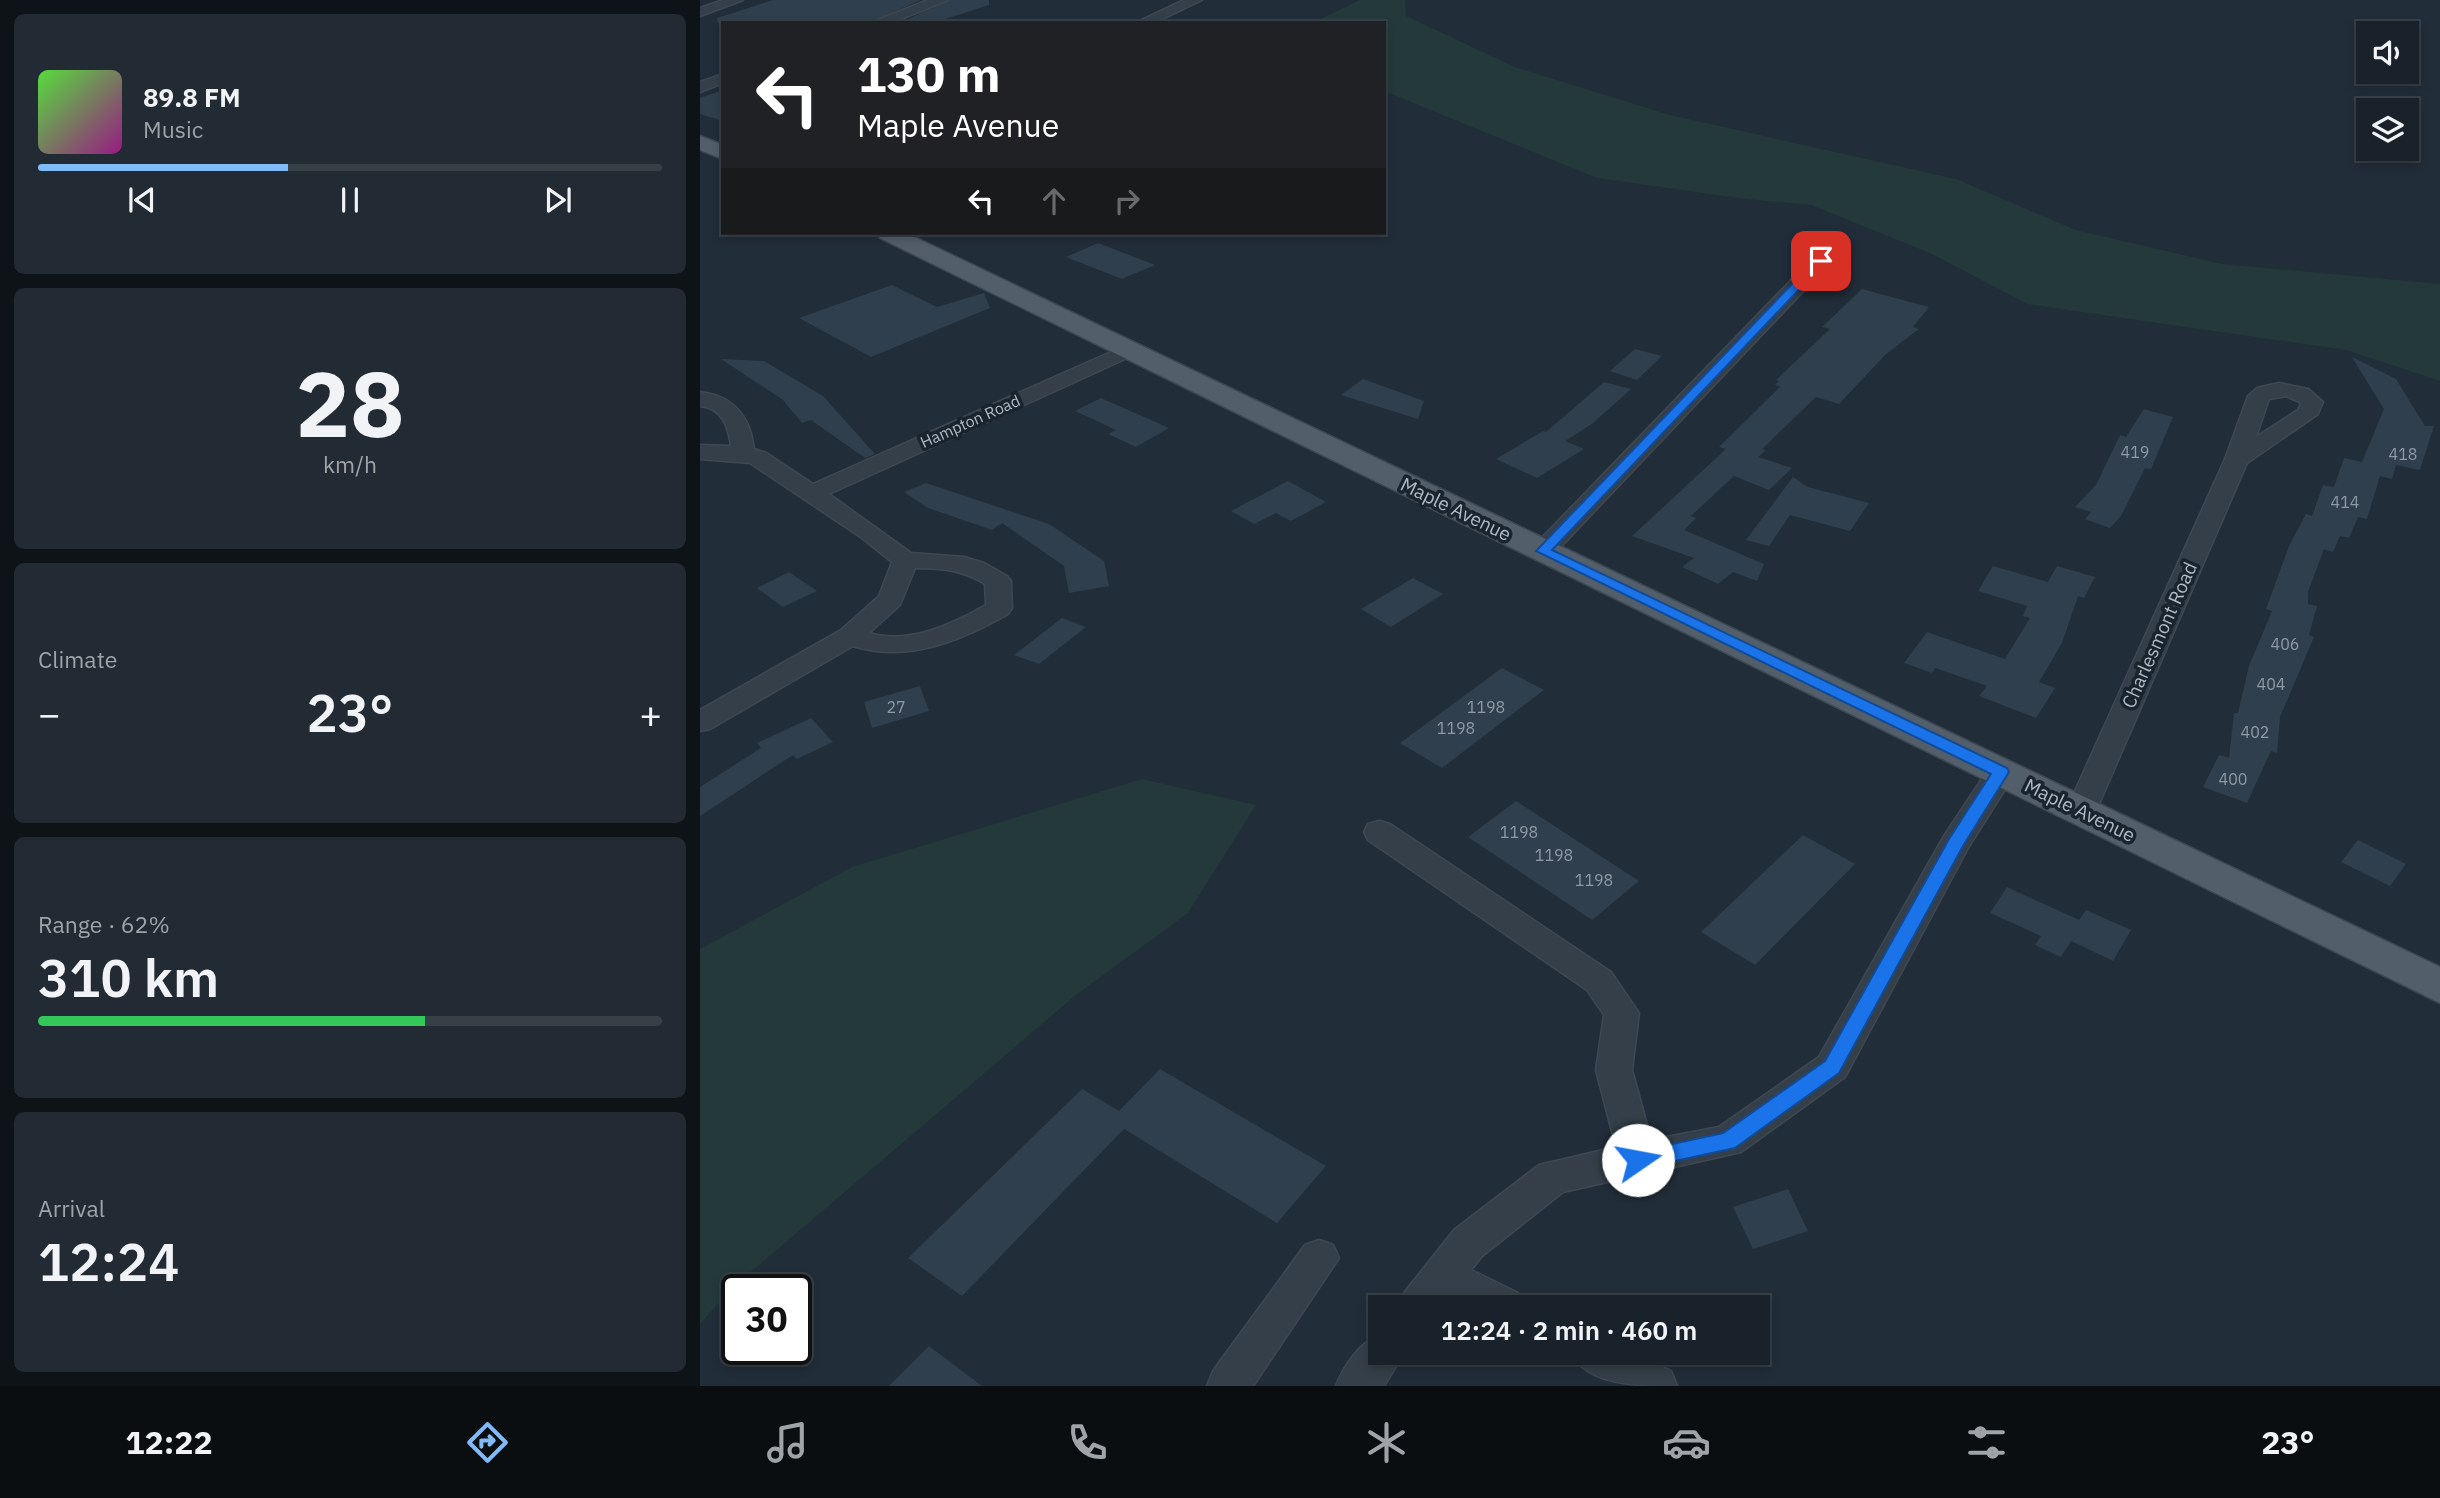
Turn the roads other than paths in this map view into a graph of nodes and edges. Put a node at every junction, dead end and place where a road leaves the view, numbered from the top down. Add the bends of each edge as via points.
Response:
1 (736, 0) edge
2 (941, 0) edge
3 (1195, 0) edge
4 (700, 12) edge
5 (883, 21) edge
6 (1147, 21) edge
7 (721, 79) edge
8 (700, 87) edge
9 (700, 142) edge
10 (721, 152) edge
11 (892, 235) edge
12 (1839, 242) dead end
13 (1129, 350) junction
14 (700, 399) edge
15 (700, 452) edge
16 (743, 453) junction
17 (2237, 458) dead end
18 (812, 493) junction
19 (1543, 551) junction
20 (905, 560) junction
21 (850, 636) junction
22 (700, 722) edge
23 (2001, 772) junction
24 (2081, 811) junction
25 (1379, 832) dead end
26 (2440, 986) edge
27 (1638, 1160) junction
28 (1320, 1258) dead end
29 (1431, 1292) edge
30 (1374, 1365) edge
31 (1615, 1365) edge
32 (1228, 1386) edge
33 (1357, 1386) edge
34 (1656, 1386) edge

1 - 4 street
2 - 5 street
3 - 6 street
7 - 8 street
9 - 10 main road
11 - 13 main road, Maple Avenue
12 - 19 street
13 - 18 street, Hampton Road
13 - 19 main road, Maple Avenue
14 - 16 street via 722,404 734,417 741,430
15 - 16 street
16 - 18 street
17 - 24 street, Charlesmont Road
18 - 20 street
19 - 23 main road, Maple Avenue
20 - 21 street via 891,599
20 - 21 street via 947,560 976,566 998,581 999,608 970,627 887,645
21 - 22 street
23 - 24 main road, Maple Avenue
23 - 27 street via 1955,844 1832,1067 1728,1141
24 - 26 main road, Maple Avenue
25 - 27 street via 1599,981 1622,1013 1614,1070
27 - 29 street via 1553,1177 1468,1242
28 - 32 street
30 - 33 street
31 - 34 street

